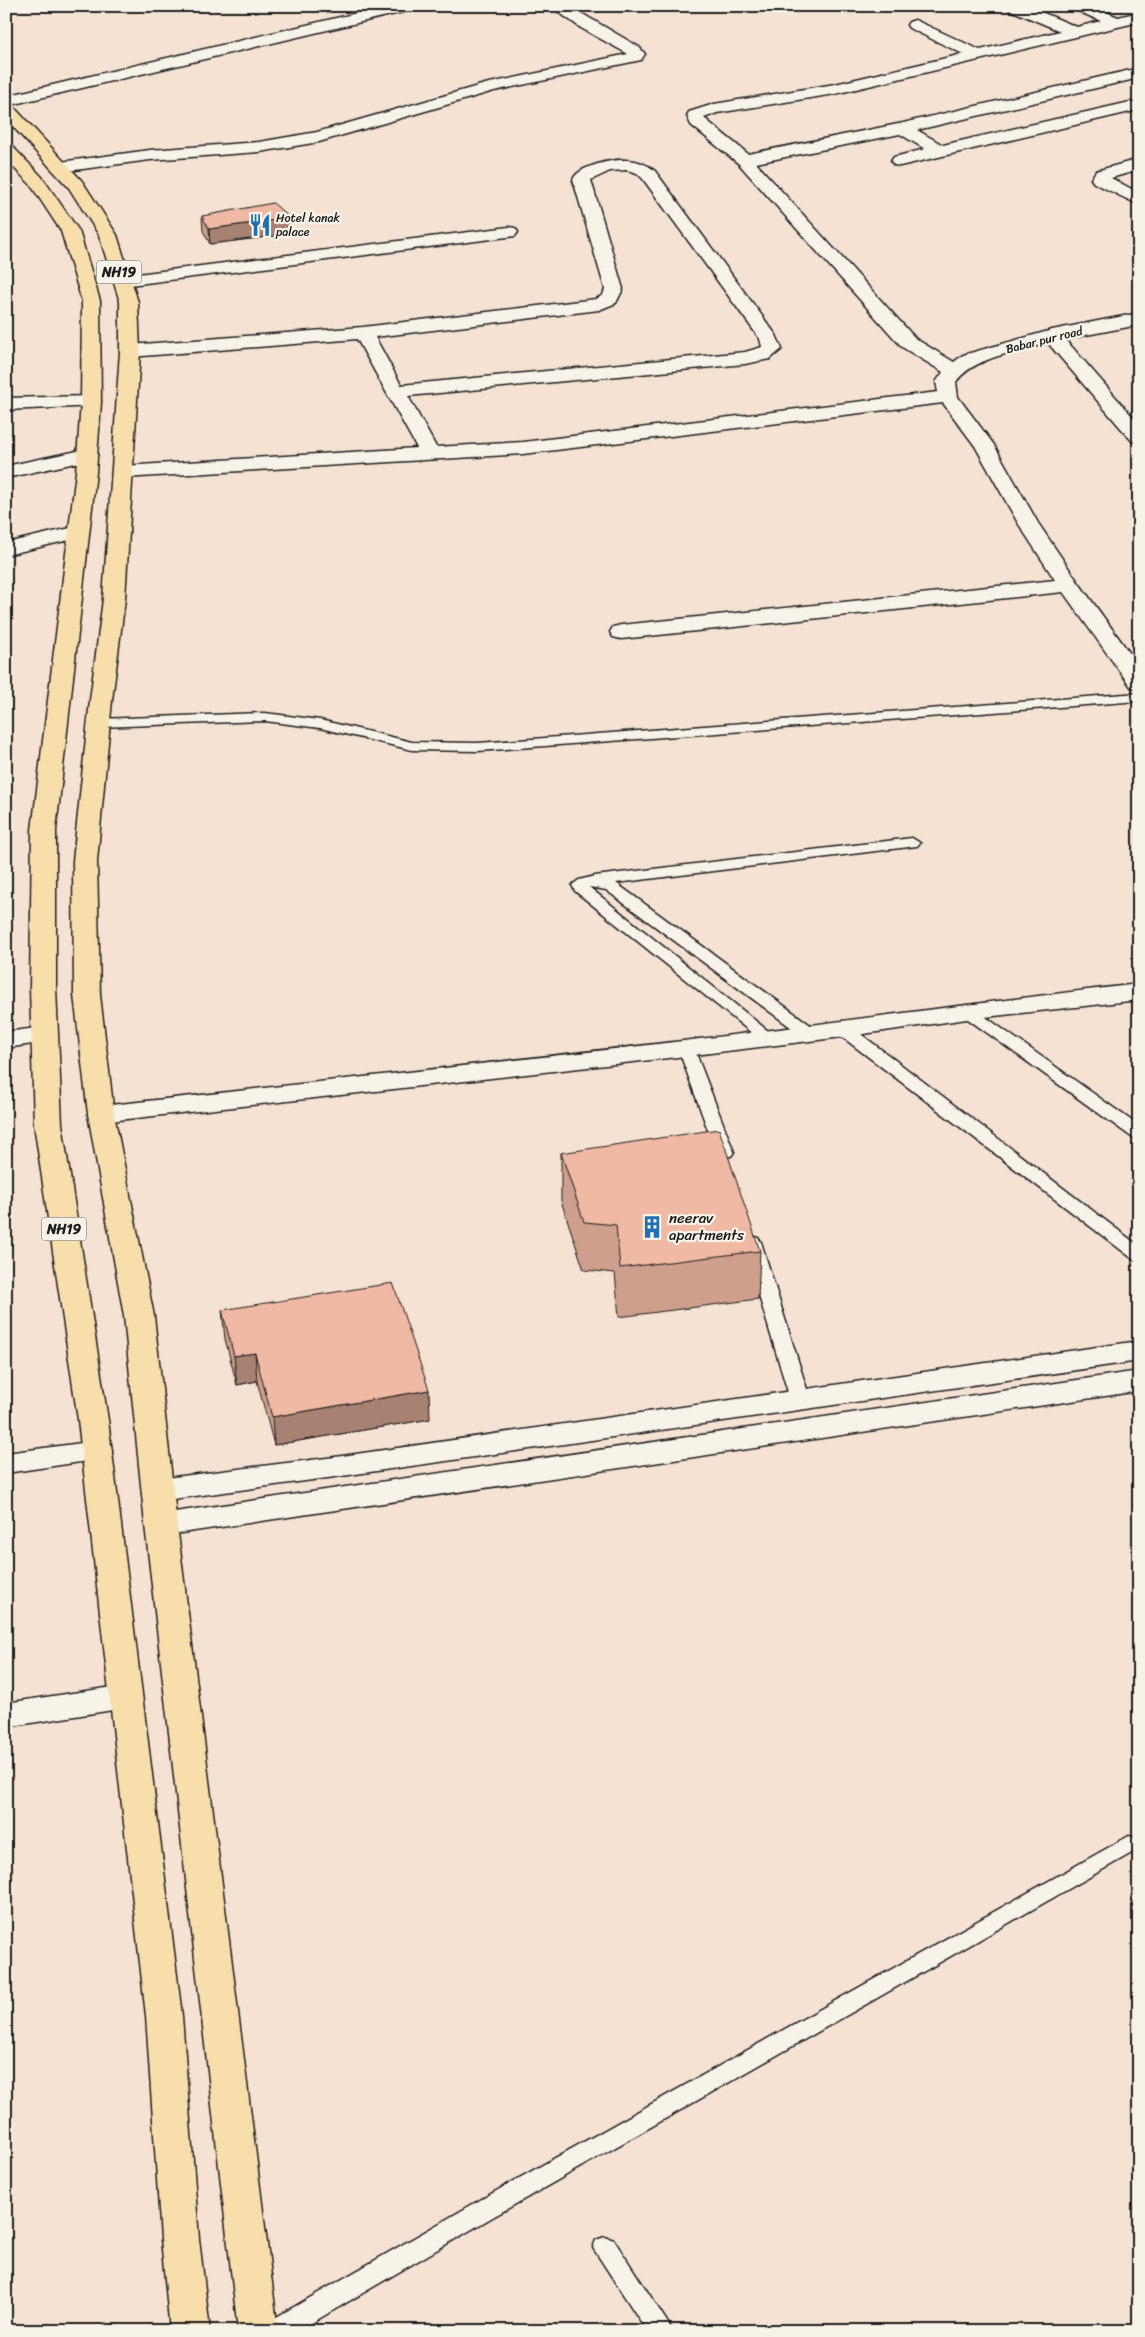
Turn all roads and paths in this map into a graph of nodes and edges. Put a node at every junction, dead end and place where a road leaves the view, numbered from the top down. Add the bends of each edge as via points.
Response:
1 (408, 6) edge
2 (558, 6) edge
3 (1013, 6) edge
4 (1078, 6) edge
5 (1139, 17) edge
6 (1119, 23) junction
7 (915, 25) dead end
8 (1076, 32) junction
9 (978, 55) junction
10 (1139, 73) edge
11 (1088, 85) junction
12 (6, 101) edge
13 (6, 109) edge
14 (1134, 109) edge
15 (904, 128) junction
16 (6, 150) edge
17 (942, 150) junction
18 (745, 160) junction
19 (900, 161) dead end
20 (1139, 164) edge
21 (60, 167) junction
22 (1139, 200) edge
23 (509, 232) dead end
24 (122, 281) junction
25 (1139, 319) edge
26 (363, 333) junction
27 (1052, 336) junction
28 (130, 351) junction
29 (954, 370) junction
30 (397, 391) junction
31 (948, 397) junction
32 (91, 402) junction
33 (6, 404) edge
34 (1139, 437) edge
35 (430, 454) junction
36 (88, 455) junction
37 (6, 472) edge
38 (123, 472) junction
39 (79, 532) junction
40 (6, 549) edge
41 (1069, 585) junction
42 (621, 632) dead end
43 (1139, 682) edge
44 (1139, 697) edge
45 (99, 724) junction
46 (912, 844) dead end
47 (590, 882) junction
48 (1139, 992) edge
49 (967, 1011) junction
50 (843, 1029) junction
51 (810, 1033) junction
52 (44, 1035) junction
53 (769, 1038) junction
54 (6, 1040) edge
55 (686, 1048) junction
56 (101, 1114) junction
57 (1139, 1134) edge
58 (732, 1173) edge
59 (749, 1230) edge
60 (1139, 1255) edge
61 (1139, 1351) edge
62 (1139, 1381) edge
63 (800, 1399) junction
64 (97, 1451) junction
65 (6, 1463) edge
66 (158, 1490) junction
67 (161, 1526) junction
68 (126, 1697) junction
69 (6, 1715) edge
70 (1129, 1844) dead end
71 (605, 2248) dead end
72 (190, 2331) edge
73 (258, 2331) edge
74 (276, 2331) edge
75 (661, 2331) edge

1 - 12 street
2 - 21 street via 633,50 636,57 491,87 319,137 259,147 150,155
3 - 8 street
4 - 6 street
5 - 6 street
6 - 8 street
7 - 9 street
8 - 9 street
9 - 18 street via 835,89 714,109 695,116 698,122
10 - 11 street
11 - 14 street
11 - 15 street
13 - 21 highway, NH19
14 - 17 street
15 - 17 street
15 - 18 street
16 - 32 highway, NH19 via 36,180 70,231 91,302
17 - 19 street
18 - 29 street via 909,343
20 - 22 street via 1102,175 1100,179
21 - 24 highway, NH19 via 76,185 108,235
23 - 24 street
24 - 28 highway, NH19 via 129,302
25 - 27 street, Babar pur road
26 - 28 street
26 - 30 street
26 - 30 street via 609,301 614,289 582,180 589,173 635,165 644,168 769,339 772,350 745,358
27 - 29 street, Babar pur road via 970,359
27 - 34 street
28 - 38 highway, NH19
29 - 31 street via 946,382
30 - 35 street
31 - 35 street via 523,448
31 - 41 street via 984,445 1028,523
32 - 33 street
32 - 36 highway, NH19
35 - 38 street
36 - 37 street
36 - 39 highway, NH19
38 - 45 highway, NH19 via 114,599
39 - 40 street
39 - 52 highway, NH19 via 44,830
41 - 42 street
41 - 43 street
44 - 45 lane via 469,748 412,746 292,719
45 - 56 highway, NH19 via 85,861 87,995
46 - 47 lane
47 - 51 lane via 612,887
47 - 53 lane via 580,885 581,888
48 - 49 street
49 - 50 street
49 - 57 lane
50 - 51 street
50 - 60 lane
51 - 53 street
52 - 54 street
52 - 64 highway, NH19 via 48,1124
53 - 55 street
55 - 56 street
55 - 58 lane
56 - 66 highway, NH19 via 139,1316
59 - 63 lane
61 - 63 street
62 - 67 street
63 - 66 street
64 - 65 street
64 - 68 highway, NH19
66 - 67 highway, NH19
67 - 73 highway, NH19
68 - 69 street
68 - 72 highway, NH19 via 164,2016
70 - 74 lane
71 - 75 lane

